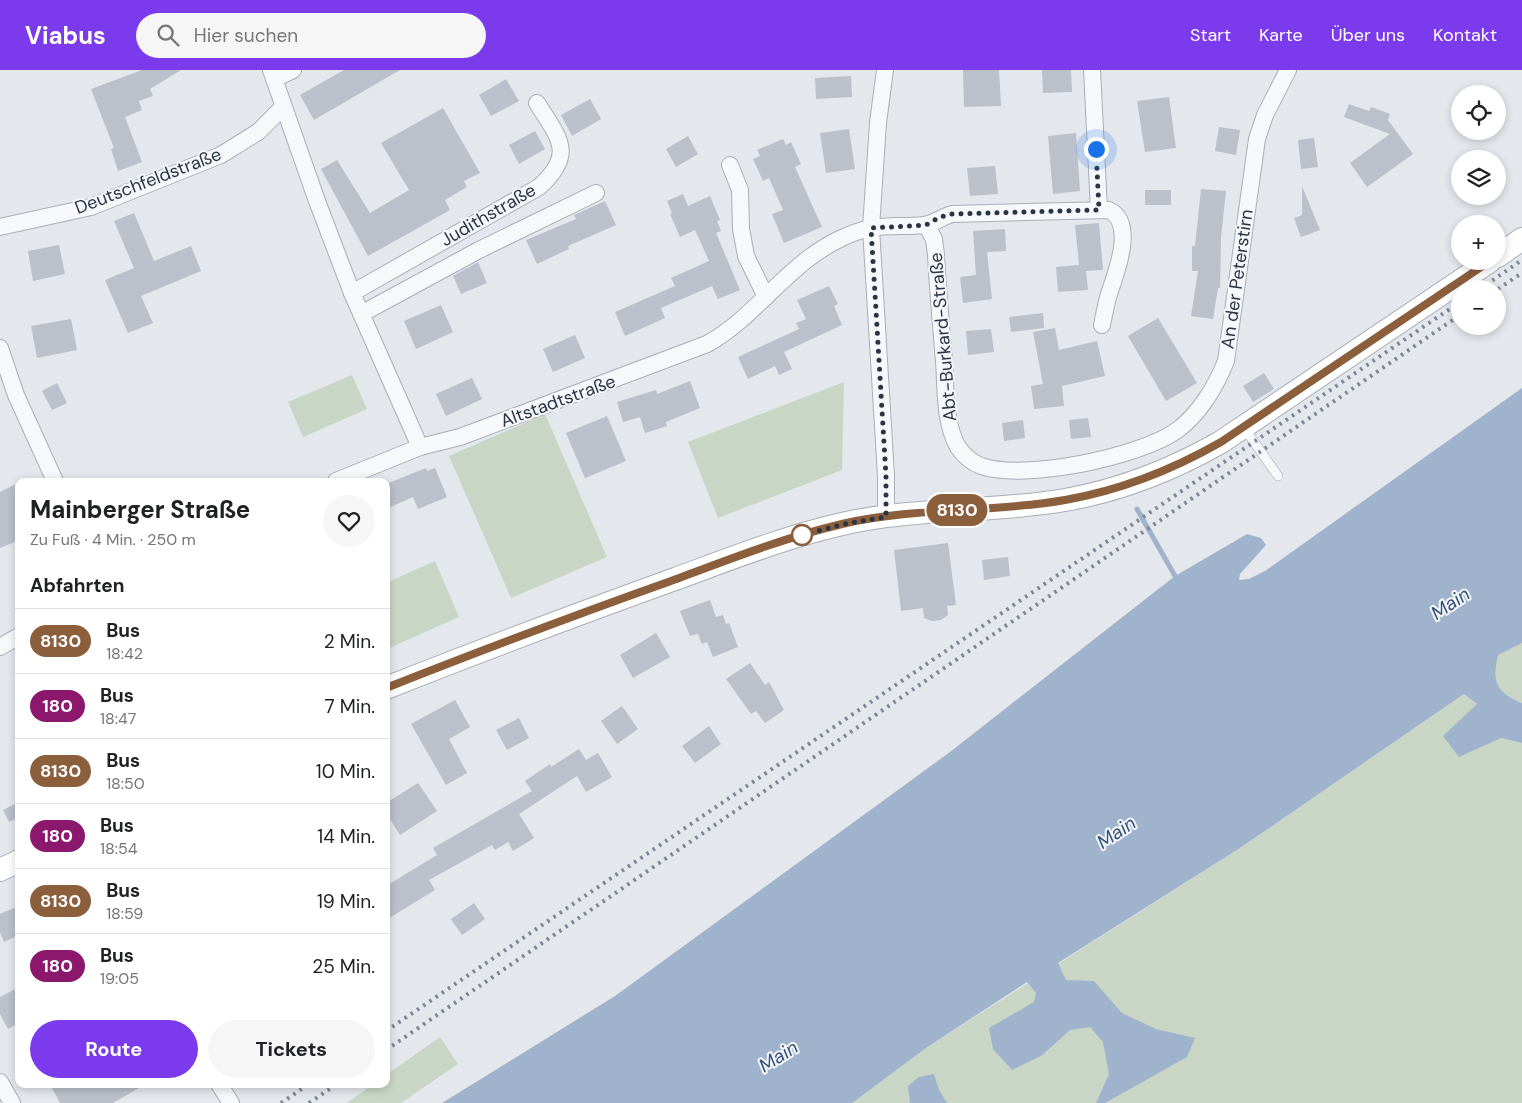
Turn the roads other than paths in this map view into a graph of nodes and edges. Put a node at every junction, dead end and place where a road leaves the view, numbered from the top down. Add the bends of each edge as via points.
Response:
1 (293, 70) edge
2 (885, 70) edge
3 (1092, 70) edge
4 (1288, 70) edge
5 (273, 74) edge
6 (537, 103) dead end
7 (283, 107) junction
8 (730, 165) dead end
9 (596, 193) dead end
10 (1099, 210) junction
11 (926, 225) junction
12 (0, 227) edge
13 (871, 228) junction
14 (1522, 239) edge
15 (1506, 250) edge
16 (1477, 270) edge
17 (352, 293) junction
18 (766, 297) junction
19 (361, 314) junction
20 (1102, 325) dead end
21 (0, 348) edge
22 (1244, 428) junction
23 (420, 447) junction
24 (1132, 451) joint
25 (1278, 476) dead end
26 (54, 478) edge
27 (343, 478) edge
28 (886, 517) junction
29 (15, 638) edge
30 (0, 647) edge
31 (390, 686) edge
32 (15, 863) edge
33 (0, 870) edge
34 (0, 1082) edge
35 (222, 1088) edge
36 (12, 1103) edge
37 (231, 1103) edge

1 - 5 street
2 - 13 street
3 - 10 street
4 - 24 street, An der Peterstirn via 1265,115 1257,139 1226,361 1204,401 1176,430
5 - 7 street
6 - 17 street, Judithstraße via 560,142 559,162 553,174 530,192
7 - 12 street, Deutschfeldstraße via 258,132 221,155 91,207
7 - 17 street
8 - 18 street via 740,190 741,229 746,256
9 - 19 street, Judithstraße via 479,250
10 - 11 street, Altstadtstraße via 952,214
10 - 20 street via 1109,210 1121,220 1119,267
11 - 13 street, Altstadtstraße
11 - 24 street, Abt-Burkard-Straße via 934,239 936,255 947,405 952,432 968,460 997,470 1020,470 1087,462
13 - 18 street, Altstadtstraße via 847,236 810,257
13 - 28 street
14 - 15 main road
16 - 22 main road
17 - 19 street
18 - 23 street, Altstadtstraße via 741,322 707,344 460,437
19 - 23 street
21 - 26 street via 16,395
22 - 25 lane
22 - 28 main road via 1180,465 1100,493 1063,500
23 - 27 street, Altstadtstraße
28 - 31 main road via 844,524 763,547
29 - 30 street
32 - 33 main road
34 - 36 street
35 - 37 street

